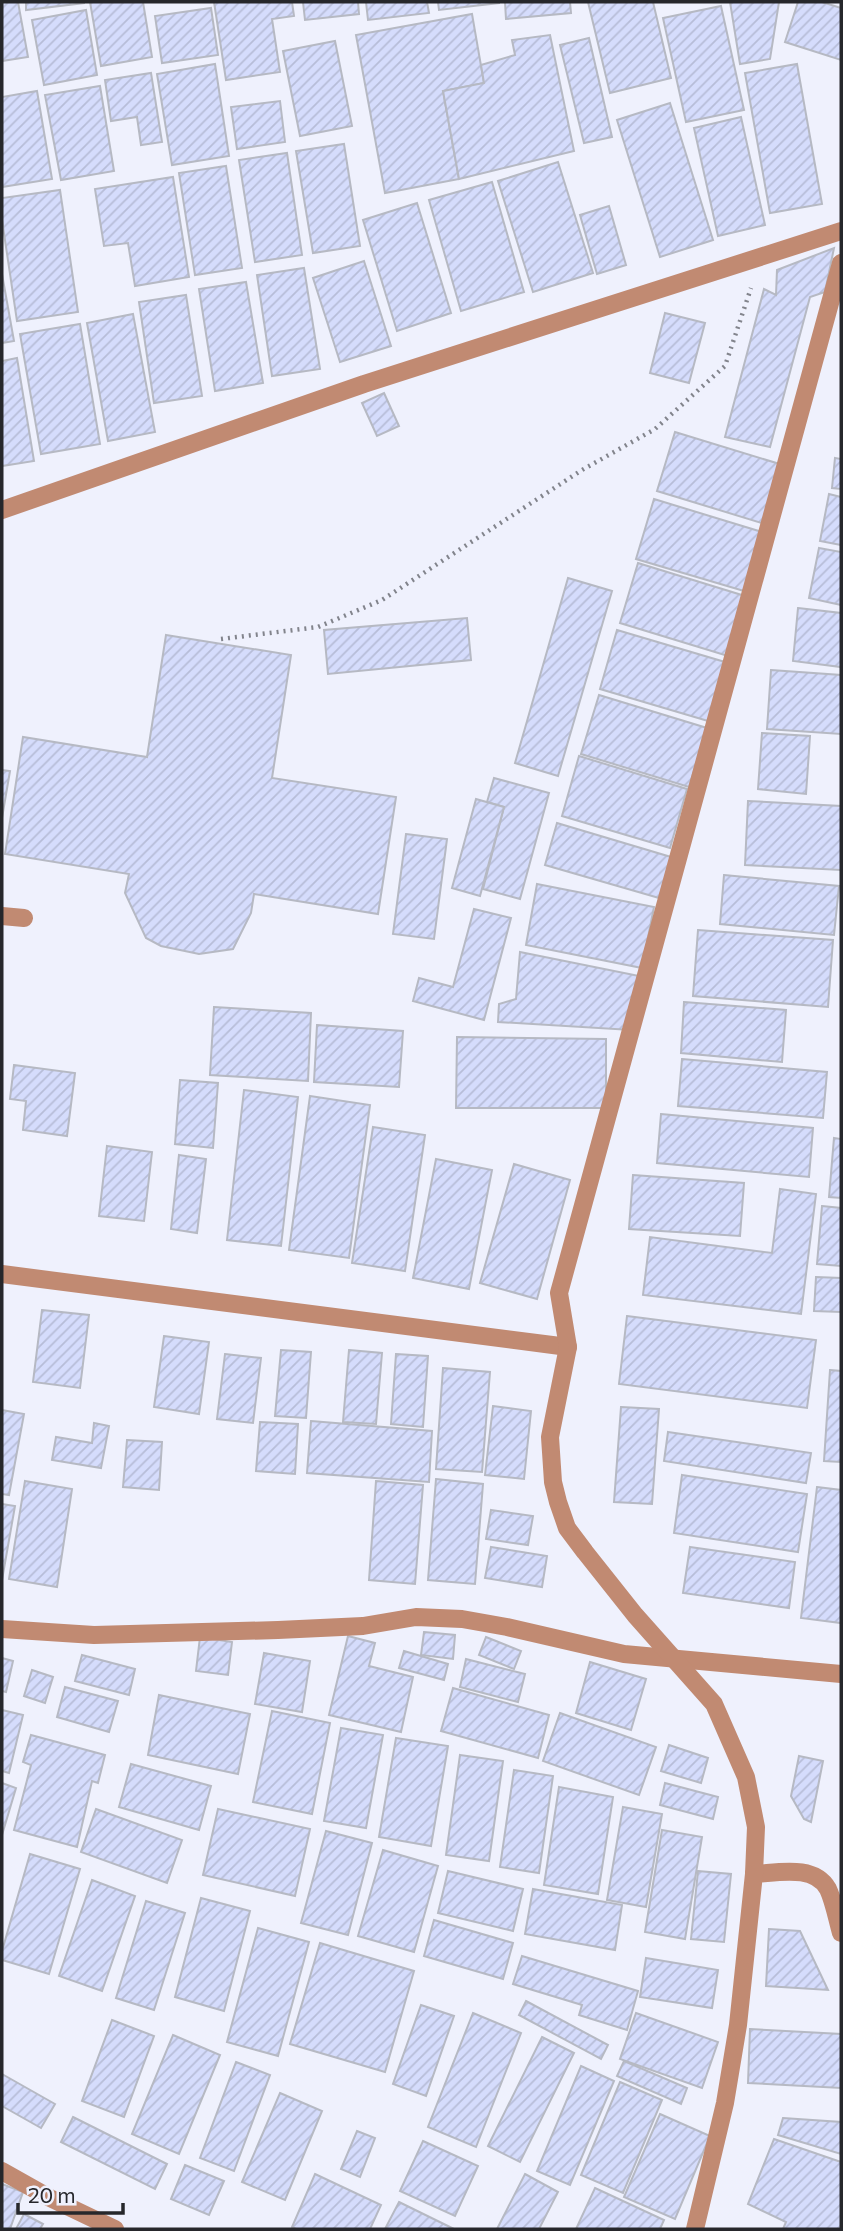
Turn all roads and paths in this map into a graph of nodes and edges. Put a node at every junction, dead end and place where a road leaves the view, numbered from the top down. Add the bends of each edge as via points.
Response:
1 (841, 231) edge
2 (760, 257) junction
3 (841, 263) edge
4 (2, 510) edge
5 (221, 639) dead end
6 (2, 916) edge
7 (24, 918) dead end
8 (2, 1274) edge
9 (568, 1347) junction
10 (2, 1629) edge
11 (673, 1659) junction
12 (841, 1674) edge
13 (754, 1874) junction
14 (841, 1933) edge
15 (2, 2171) edge
16 (115, 2229) edge
17 (695, 2229) edge

1 - 2 street
2 - 4 street via 364,384
2 - 5 path via 725,366 655,429 582,470 382,600 318,627
3 - 9 street via 559,1293
6 - 7 street
8 - 9 street
9 - 11 street via 550,1437 558,1502 568,1528 585,1552
10 - 11 street via 93,1635 278,1630 363,1626 416,1616 462,1619 624,1654
11 - 12 street
11 - 13 street via 714,1704 746,1777 755,1827
13 - 14 street via 815,1876 828,1889
13 - 17 street via 738,2025
15 - 16 street

